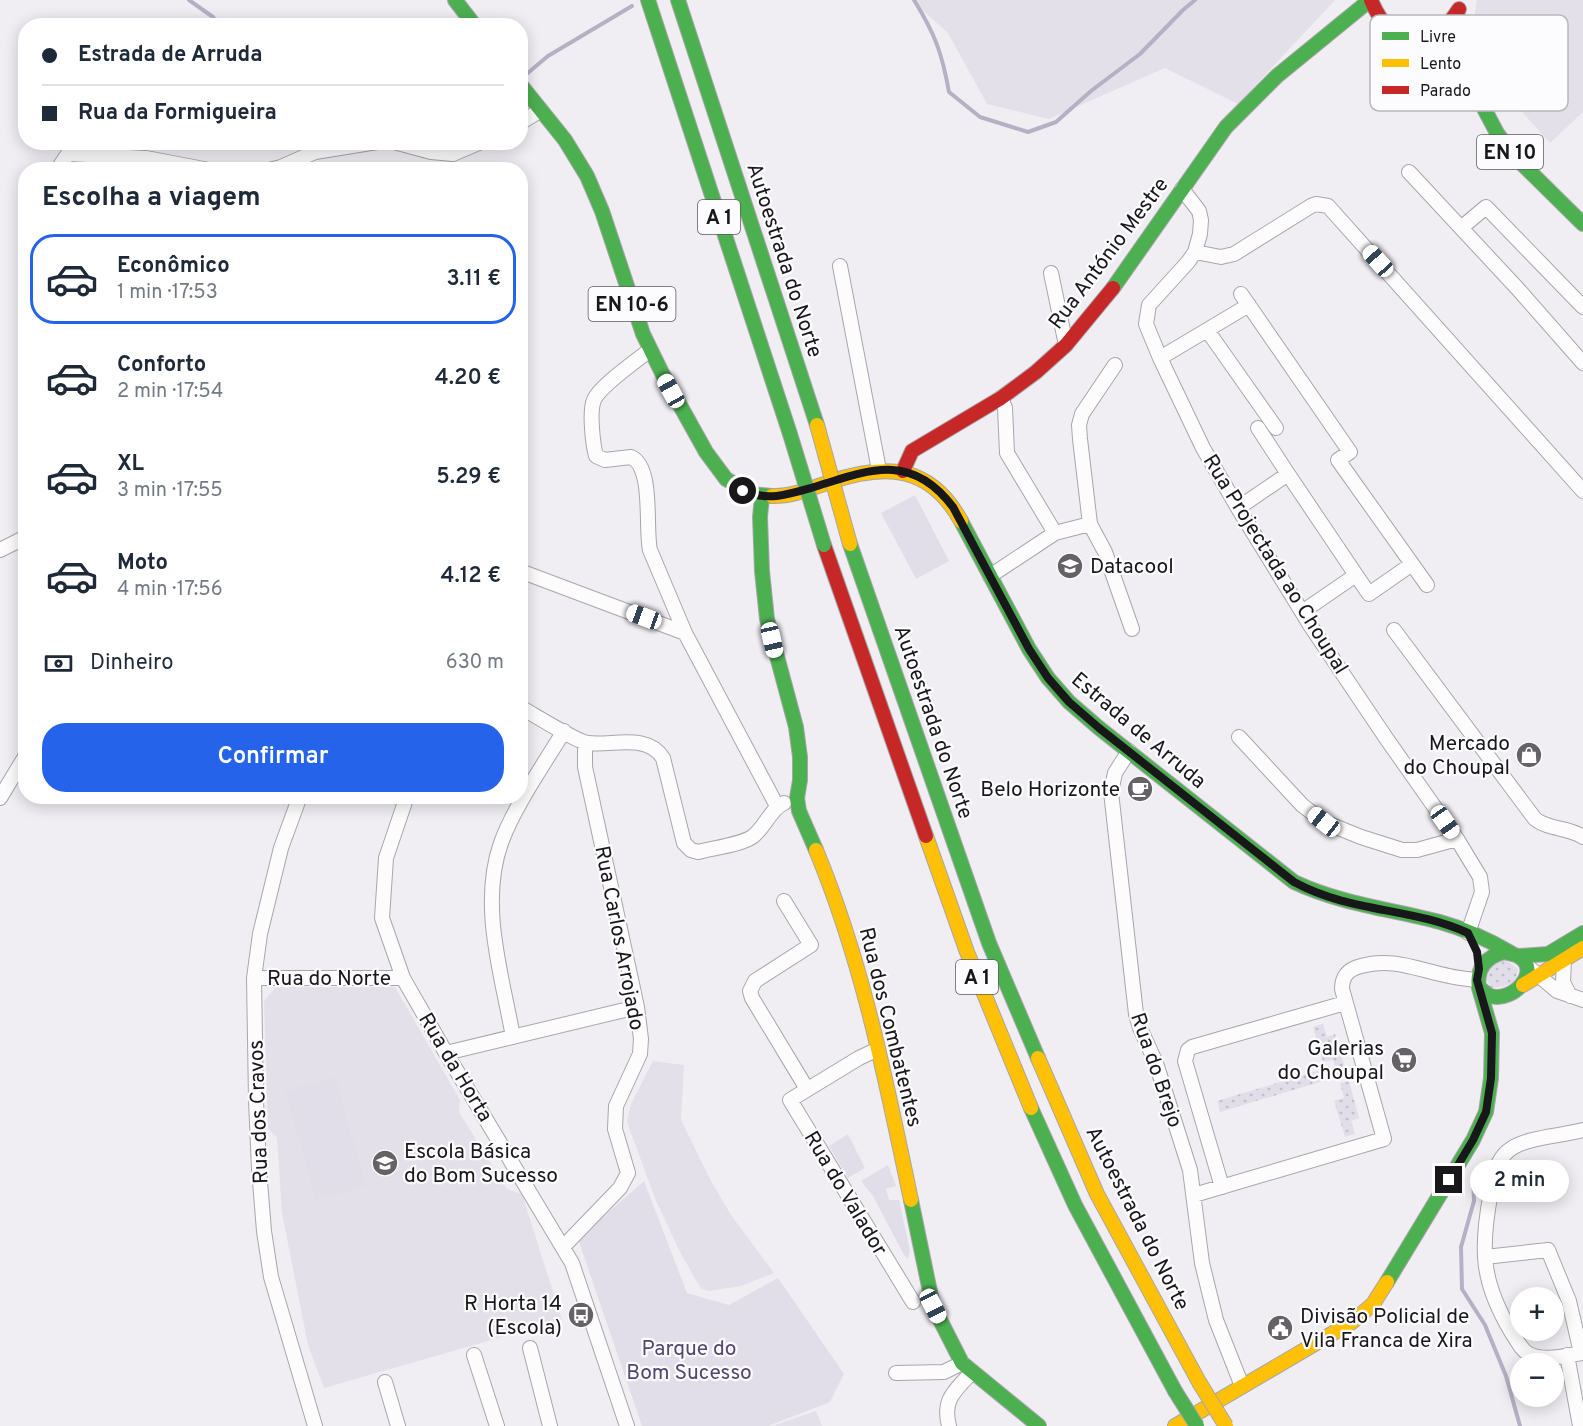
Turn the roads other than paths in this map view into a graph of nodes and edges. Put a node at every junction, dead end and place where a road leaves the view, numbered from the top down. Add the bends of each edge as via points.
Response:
1 (455, 0) edge
2 (648, 0) edge
3 (678, 0) edge
4 (1371, 0) edge
5 (1377, 15) edge
6 (469, 18) edge
7 (1370, 21) edge
8 (1327, 34) junction
9 (528, 94) edge
10 (541, 110) junction
11 (1486, 111) edge
12 (528, 118) edge
13 (327, 150) edge
14 (421, 150) edge
15 (462, 150) edge
16 (62, 162) edge
17 (167, 162) edge
18 (292, 162) edge
19 (1409, 172) dead end
20 (1182, 189) junction
21 (1583, 224) edge
22 (1461, 228) junction
23 (1195, 252) junction
24 (840, 267) dead end
25 (1051, 273) dead end
26 (1583, 307) edge
27 (1207, 330) junction
28 (1066, 345) junction
29 (650, 350) junction
30 (1160, 358) junction
31 (1583, 363) edge
32 (1115, 365) dead end
33 (1001, 398) junction
34 (1258, 428) dead end
35 (1276, 428) dead end
36 (879, 470) junction
37 (903, 471) junction
38 (1288, 474) junction
39 (1583, 491) edge
40 (762, 497) junction
41 (1238, 508) junction
42 (1090, 524) junction
43 (1055, 533) junction
44 (18, 541) edge
45 (0, 550) edge
46 (1412, 564) junction
47 (528, 574) edge
48 (1356, 575) junction
49 (990, 576) junction
50 (1427, 585) dead end
51 (1302, 612) junction
52 (1132, 629) dead end
53 (1394, 630) dead end
54 (685, 633) junction
55 (528, 711) edge
56 (564, 731) junction
57 (1239, 736) dead end
58 (585, 743) junction
59 (1130, 751) junction
60 (18, 768) edge
61 (528, 791) edge
62 (0, 798) edge
63 (797, 798) junction
64 (297, 804) edge
65 (404, 804) edge
66 (520, 804) edge
67 (777, 806) junction
68 (1583, 837) edge
69 (1457, 838) junction
70 (784, 901) dead end
71 (1468, 933) junction
72 (1583, 933) edge
73 (1583, 948) edge
74 (1520, 958) junction
75 (1564, 960) junction
76 (1539, 976) junction
77 (254, 978) junction
78 (403, 978) junction
79 (1478, 979) junction
80 (1523, 985) junction
81 (1511, 994) junction
82 (1577, 998) edge
83 (1345, 1003) junction
84 (637, 1007) junction
85 (1492, 1033) junction
86 (513, 1037) junction
87 (878, 1049) junction
88 (446, 1053) junction
89 (807, 1089) junction
90 (1583, 1130) edge
91 (1222, 1187) junction
92 (1194, 1195) junction
93 (563, 1246) junction
94 (1485, 1257) junction
95 (913, 1302) dead end
96 (530, 1348) dead end
97 (1577, 1354) edge
98 (474, 1355) dead end
99 (967, 1367) junction
100 (896, 1373) dead end
101 (385, 1382) dead end
102 (1242, 1386) junction
103 (315, 1426) edge
104 (398, 1426) edge
105 (497, 1426) edge
106 (550, 1426) edge
107 (627, 1426) edge
108 (949, 1426) edge
109 (1039, 1426) edge
110 (1175, 1426) edge
111 (1197, 1426) edge
112 (1226, 1426) edge
113 (1580, 1426) edge

1 - 6 main road
2 - 111 main road, A 1, bridge via 824,545 967,952 1075,1205
3 - 112 main road, Autoestrada do Norte / A 1, bridge via 817,425 850,544 989,943 1097,1194
4 - 5 main road
4 - 8 main road, Rua António Mestre
7 - 8 main road, Rua António Mestre via 1355,21
8 - 20 main road, Rua António Mestre via 1247,103
9 - 10 main road, EN 10-6
10 - 12 street
10 - 29 main road, EN 10-6 via 570,146 588,178
11 - 21 main road, EN 10 via 1505,145
13 - 18 street
14 - 15 street via 453,154
16 - 17 street via 68,154
19 - 22 street
20 - 23 street, Rua Projectada ao Choupal via 1201,220
20 - 28 main road, Rua António Mestre via 1111,291
22 - 26 street via 1486,207
22 - 31 street
23 - 30 street, Rua Projectada ao Choupal via 1149,305 1146,324
23 - 39 street via 1228,256 1311,206 1328,206
24 - 36 street
25 - 28 street
27 - 30 street
27 - 35 street
27 - 46 street via 1245,299 1350,452 1338,460
28 - 33 main road, Rua António Mestre
29 - 40 main road, EN 10-6 via 722,475 736,488
29 - 54 street via 594,399 594,450 600,460 626,456 639,463 650,550
30 - 41 street, Rua Projectada ao Choupal via 1203,448
32 - 42 street via 1080,419
33 - 37 main road, Rua António Mestre via 917,447 908,456
33 - 43 street via 1007,453
34 - 38 street
36 - 37 main road, Estrada de Arruda / EN 10-6
36 - 40 main road, Estrada de Arruda / EN 10-6 via 783,496
37 - 49 main road, Estrada de Arruda / EN 10-6 via 928,480 946,497
38 - 41 street
38 - 48 street
40 - 63 main road, Rua dos Combatentes via 759,517 767,619 796,727 800,757
41 - 51 street, Rua Projectada ao Choupal
42 - 43 street
42 - 52 street via 1105,552
43 - 49 street
44 - 45 street
46 - 48 street via 1369,594
46 - 50 street
47 - 54 street
48 - 51 street
49 - 59 main road, Estrada de Arruda / EN 10-6 via 1048,678 1069,702
51 - 69 street, Rua Projectada ao Choupal
53 - 68 street via 1535,819
54 - 67 street
55 - 56 street
56 - 58 street
56 - 61 street
57 - 69 street via 1302,805 1324,822 1410,851
58 - 67 street via 641,743 658,751 684,843 691,850 698,852 750,838
58 - 84 street, Rua Carlos Arrojado via 585,767
59 - 71 main road, Estrada de Arruda / EN 10-6 via 1294,882 1342,902 1440,922
59 - 92 street, Rua do Brejo via 1115,773 1111,792 1136,1014 1178,1130
60 - 62 street
63 - 67 street
63 - 87 main road, Rua dos Combatentes via 856,960
64 - 77 street, Rua dos Cravos via 270,890
65 - 78 street, Rua da Horta via 386,858 382,918
66 - 86 street via 501,843 492,886 494,934
69 - 71 street, Rua Projectada ao Choupal via 1482,886
70 - 89 street via 812,945 755,981 750,991
71 - 74 main road, Estrada de Arruda / EN 10-6
71 - 79 main road via 1475,945
72 - 74 main road via 1548,954
73 - 75 main road
74 - 76 street
74 - 79 main road via 1504,952 1494,955 1484,961
74 - 80 main road via 1528,970
75 - 76 main road
75 - 82 street via 1563,982
76 - 80 main road
76 - 82 street via 1557,991
77 - 78 street, Rua do Norte
77 - 103 street, Rua dos Cravos via 264,1231 271,1277
78 - 88 street, Rua da Horta
79 - 81 main road via 1484,993 1493,997
79 - 83 street via 1392,962 1369,963 1345,975
79 - 85 main road
80 - 81 main road
81 - 85 main road
83 - 91 street via 1188,1050 1185,1061
83 - 91 street via 1384,1139
84 - 86 street
84 - 93 street, Rua Carlos Arrojado via 640,1054 616,1106 615,1129 628,1173 620,1188
85 - 102 main road via 1486,1112 1440,1197 1373,1304 1352,1322
86 - 88 street
87 - 89 street, Rua do Valador
87 - 99 main road, Rua dos Combatentes via 933,1306
88 - 93 street, Rua da Horta
89 - 95 street, Rua do Valador via 790,1100
90 - 94 street via 1522,1143 1503,1156 1496,1170 1485,1226
91 - 92 street
92 - 102 street, Rua do Brejo via 1202,1263 1216,1320
93 - 107 street, Rua da Horta
94 - 97 street via 1496,1305 1521,1348 1537,1358
94 - 97 street via 1548,1250 1569,1300
96 - 106 street
97 - 113 street
98 - 105 street
99 - 100 street
99 - 108 street via 949,1400
99 - 109 main road, Rua dos Combatentes
101 - 104 street
102 - 110 main road

